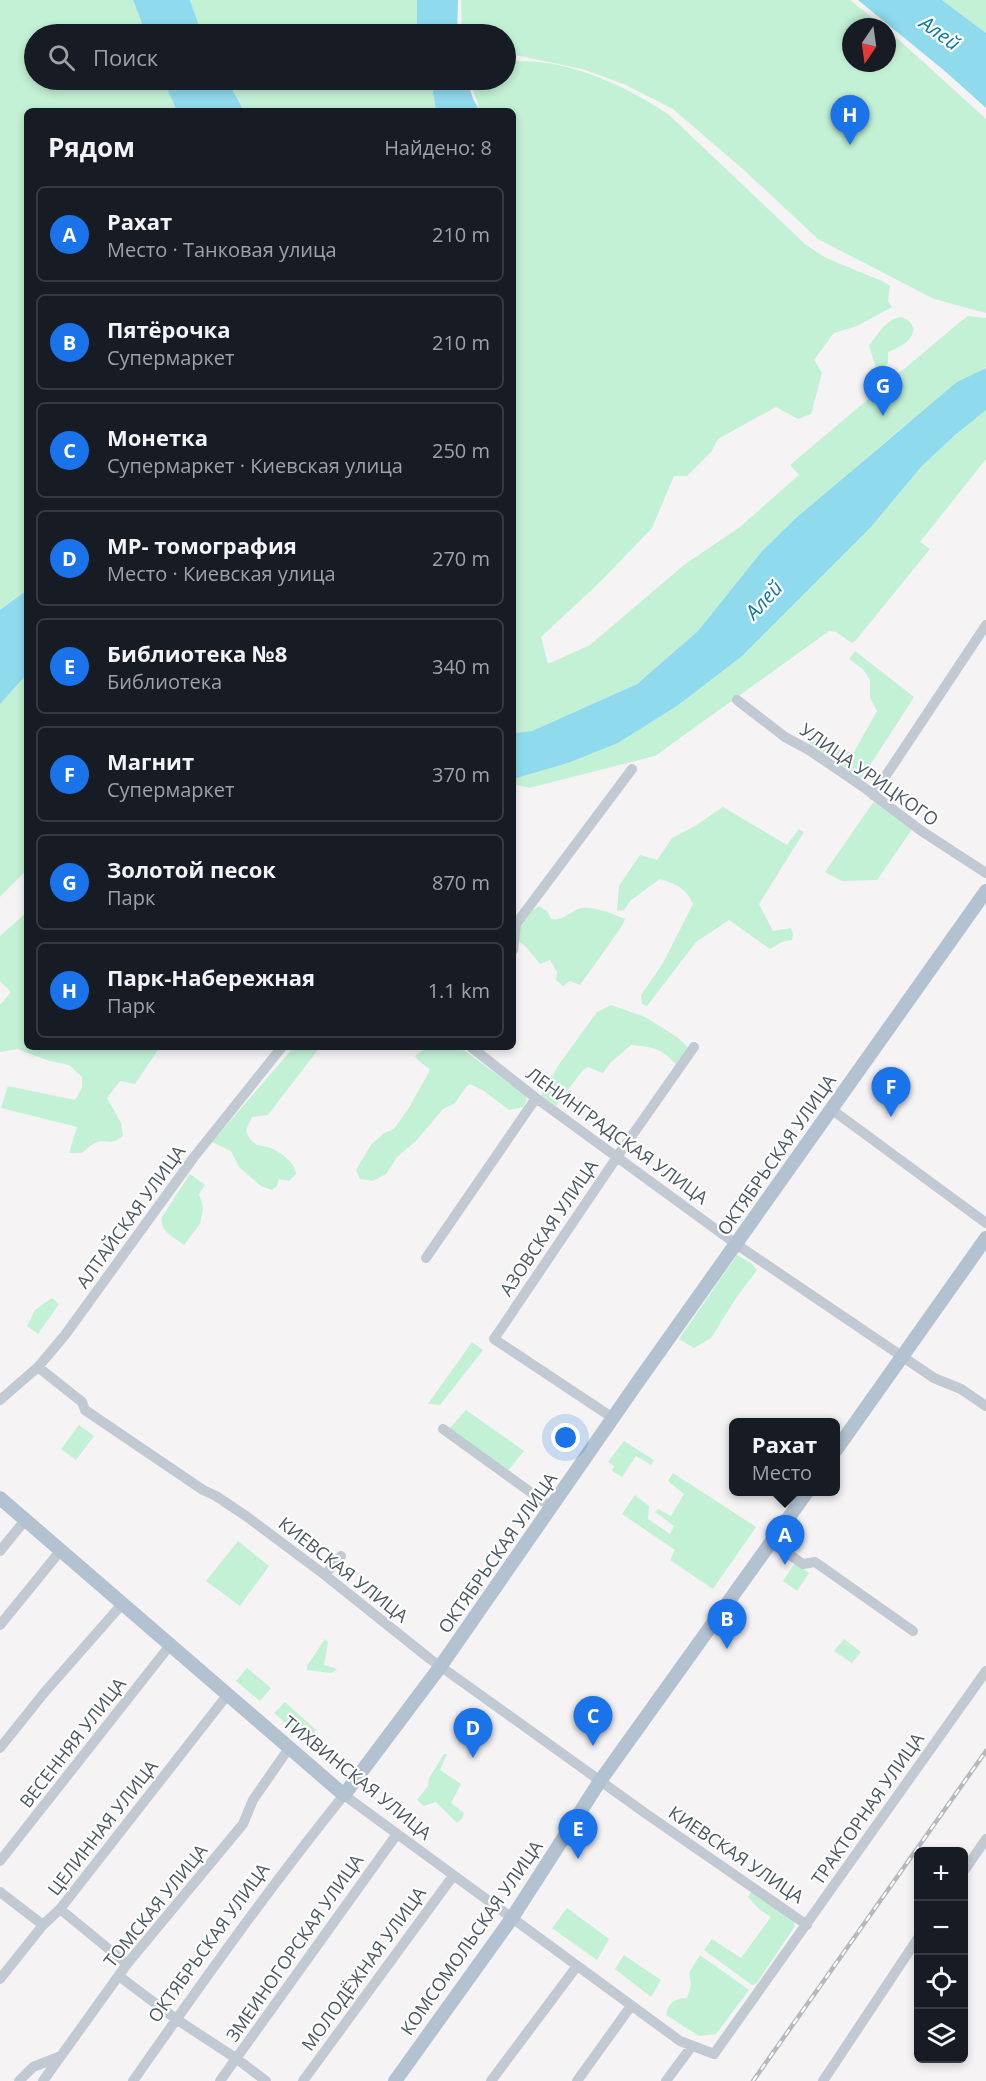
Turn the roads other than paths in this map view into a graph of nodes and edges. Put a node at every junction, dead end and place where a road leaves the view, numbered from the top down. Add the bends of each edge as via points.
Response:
1 (986, 625) edge
2 (737, 700) dead end
3 (632, 769) dead end
4 (873, 795) junction
5 (986, 873) edge
6 (986, 891) edge
7 (516, 924) edge
8 (694, 1047) dead end
9 (280, 1050) edge
10 (475, 1050) edge
11 (536, 1098) junction
12 (831, 1109) junction
13 (617, 1157) junction
14 (986, 1223) edge
15 (986, 1238) edge
16 (736, 1244) junction
17 (426, 1258) dead end
18 (902, 1357) junction
19 (38, 1367) junction
20 (0, 1400) edge
21 (986, 1406) edge
22 (613, 1418) junction
23 (443, 1430) dead end
24 (840, 1444) edge
25 (803, 1496) edge
26 (0, 1498) edge
27 (551, 1507) junction
28 (26, 1519) junction
29 (771, 1542) junction
30 (61, 1550) junction
31 (0, 1551) edge
32 (341, 1556) dead end
33 (325, 1575) junction
34 (123, 1603) junction
35 (0, 1625) edge
36 (913, 1631) dead end
37 (171, 1644) junction
38 (440, 1667) junction
39 (986, 1671) edge
40 (228, 1694) junction
41 (0, 1748) edge
42 (289, 1748) junction
43 (600, 1781) junction
44 (344, 1795) junction
45 (397, 1834) junction
46 (986, 1839) edge
47 (0, 1861) edge
48 (968, 1864) edge
49 (453, 1876) junction
50 (0, 1892) edge
51 (60, 1909) junction
52 (512, 1918) junction
53 (43, 1925) junction
54 (807, 1925) junction
55 (914, 1944) edge
56 (127, 1964) junction
57 (577, 1966) junction
58 (119, 1976) junction
59 (0, 1979) edge
60 (631, 2006) junction
61 (176, 2019) junction
62 (692, 2046) junction
63 (714, 2054) joint
64 (62, 2056) junction
65 (237, 2059) junction
66 (19, 2081) edge
67 (43, 2081) edge
68 (133, 2081) edge
69 (220, 2081) edge
70 (266, 2081) edge
71 (303, 2081) edge
72 (395, 2081) edge
73 (491, 2081) edge
74 (577, 2081) edge
75 (666, 2081) edge
76 (823, 2081) edge

1 - 4 street
2 - 4 street, УЛИЦА УРИЦКОГО
3 - 7 street
4 - 5 street, УЛИЦА УРИЦКОГО
6 - 12 main road, ОКТЯБРЬСКАЯ УЛИЦА
8 - 13 street, АЗОВСКАЯ УЛИЦА
9 - 19 street, АЛТАЙСКАЯ УЛИЦА via 194,1157
10 - 11 street, ЛЕНИНГРАДСКАЯ УЛИЦА
11 - 13 street, ЛЕНИНГРАДСКАЯ УЛИЦА
11 - 17 street
12 - 14 street
12 - 16 main road, ОКТЯБРЬСКАЯ УЛИЦА
13 - 16 street, ЛЕНИНГРАДСКАЯ УЛИЦА
13 - 22 street, АЗОВСКАЯ УЛИЦА via 494,1339
15 - 18 main road
16 - 18 street, ЛЕНИНГРАДСКАЯ УЛИЦА
16 - 22 main road, ОКТЯБРЬСКАЯ УЛИЦА
18 - 21 street, ЛЕНИНГРАДСКАЯ УЛИЦА
18 - 24 main road
19 - 20 street, АЛТАЙСКАЯ УЛИЦА
19 - 33 street, КИЕВСКАЯ УЛИЦА via 82,1402 85,1410 246,1516
22 - 27 main road, ОКТЯБРЬСКАЯ УЛИЦА
23 - 27 street
25 - 29 main road, КОМСОМОЛЬСКАЯ УЛИЦА
26 - 28 main road, ТИХВИНСКАЯ УЛИЦА
27 - 38 main road, ОКТЯБРЬСКАЯ УЛИЦА
28 - 30 main road, ТИХВИНСКАЯ УЛИЦА
28 - 31 street
29 - 36 street via 803,1564 814,1562
29 - 43 main road, КОМСОМОЛЬСКАЯ УЛИЦА
30 - 34 main road, ТИХВИНСКАЯ УЛИЦА
30 - 35 street
32 - 33 street
33 - 38 street, КИЕВСКАЯ УЛИЦА
34 - 37 main road, ТИХВИНСКАЯ УЛИЦА
34 - 41 street
37 - 40 main road, ТИХВИНСКАЯ УЛИЦА
37 - 47 street, ВЕСЕННЯЯ УЛИЦА
38 - 43 street, КИЕВСКАЯ УЛИЦА
38 - 44 main road, ОКТЯБРЬСКАЯ УЛИЦА
39 - 54 street, ТРАКТОРНАЯ УЛИЦА
40 - 42 main road, ТИХВИНСКАЯ УЛИЦА
40 - 51 street, ЦЕЛИННАЯ УЛИЦА
42 - 44 main road, ТИХВИНСКАЯ УЛИЦА
42 - 56 street, ТОМСКАЯ УЛИЦА via 253,1800 243,1824
43 - 52 main road, КОМСОМОЛЬСКАЯ УЛИЦА
43 - 54 street, КИЕВСКАЯ УЛИЦА
44 - 45 street, ТИХВИНСКАЯ УЛИЦА
44 - 61 street, ОКТЯБРЬСКАЯ УЛИЦА
45 - 49 street, ТИХВИНСКАЯ УЛИЦА
45 - 65 street, ЗМЕИНОГОРСКАЯ УЛИЦА
46 - 48 street
49 - 52 street, ТИХВИНСКАЯ УЛИЦА
49 - 71 street, МОЛОДЁЖНАЯ УЛИЦА
50 - 53 street
51 - 53 street, ЦЕЛИННАЯ УЛИЦА
51 - 56 street
52 - 57 street, ТИХВИНСКАЯ УЛИЦА
52 - 72 main road, КОМСОМОЛЬСКАЯ УЛИЦА
53 - 59 street, ЦЕЛИННАЯ УЛИЦА
54 - 63 street, ТРАКТОРНАЯ УЛИЦА
55 - 76 street
56 - 58 street, ТОМСКАЯ УЛИЦА
57 - 60 street, ТИХВИНСКАЯ УЛИЦА
57 - 73 street
58 - 61 street
58 - 64 street, ТОМСКАЯ УЛИЦА
60 - 62 street, ТИХВИНСКАЯ УЛИЦА
60 - 74 street
61 - 65 street
61 - 68 street, ОКТЯБРЬСКАЯ УЛИЦА
62 - 63 street, ТИХВИНСКАЯ УЛИЦА
62 - 75 street
64 - 66 street via 33,2067
64 - 67 street, ТОМСКАЯ УЛИЦА
65 - 69 street, ЗМЕИНОГОРСКАЯ УЛИЦА
65 - 70 street

